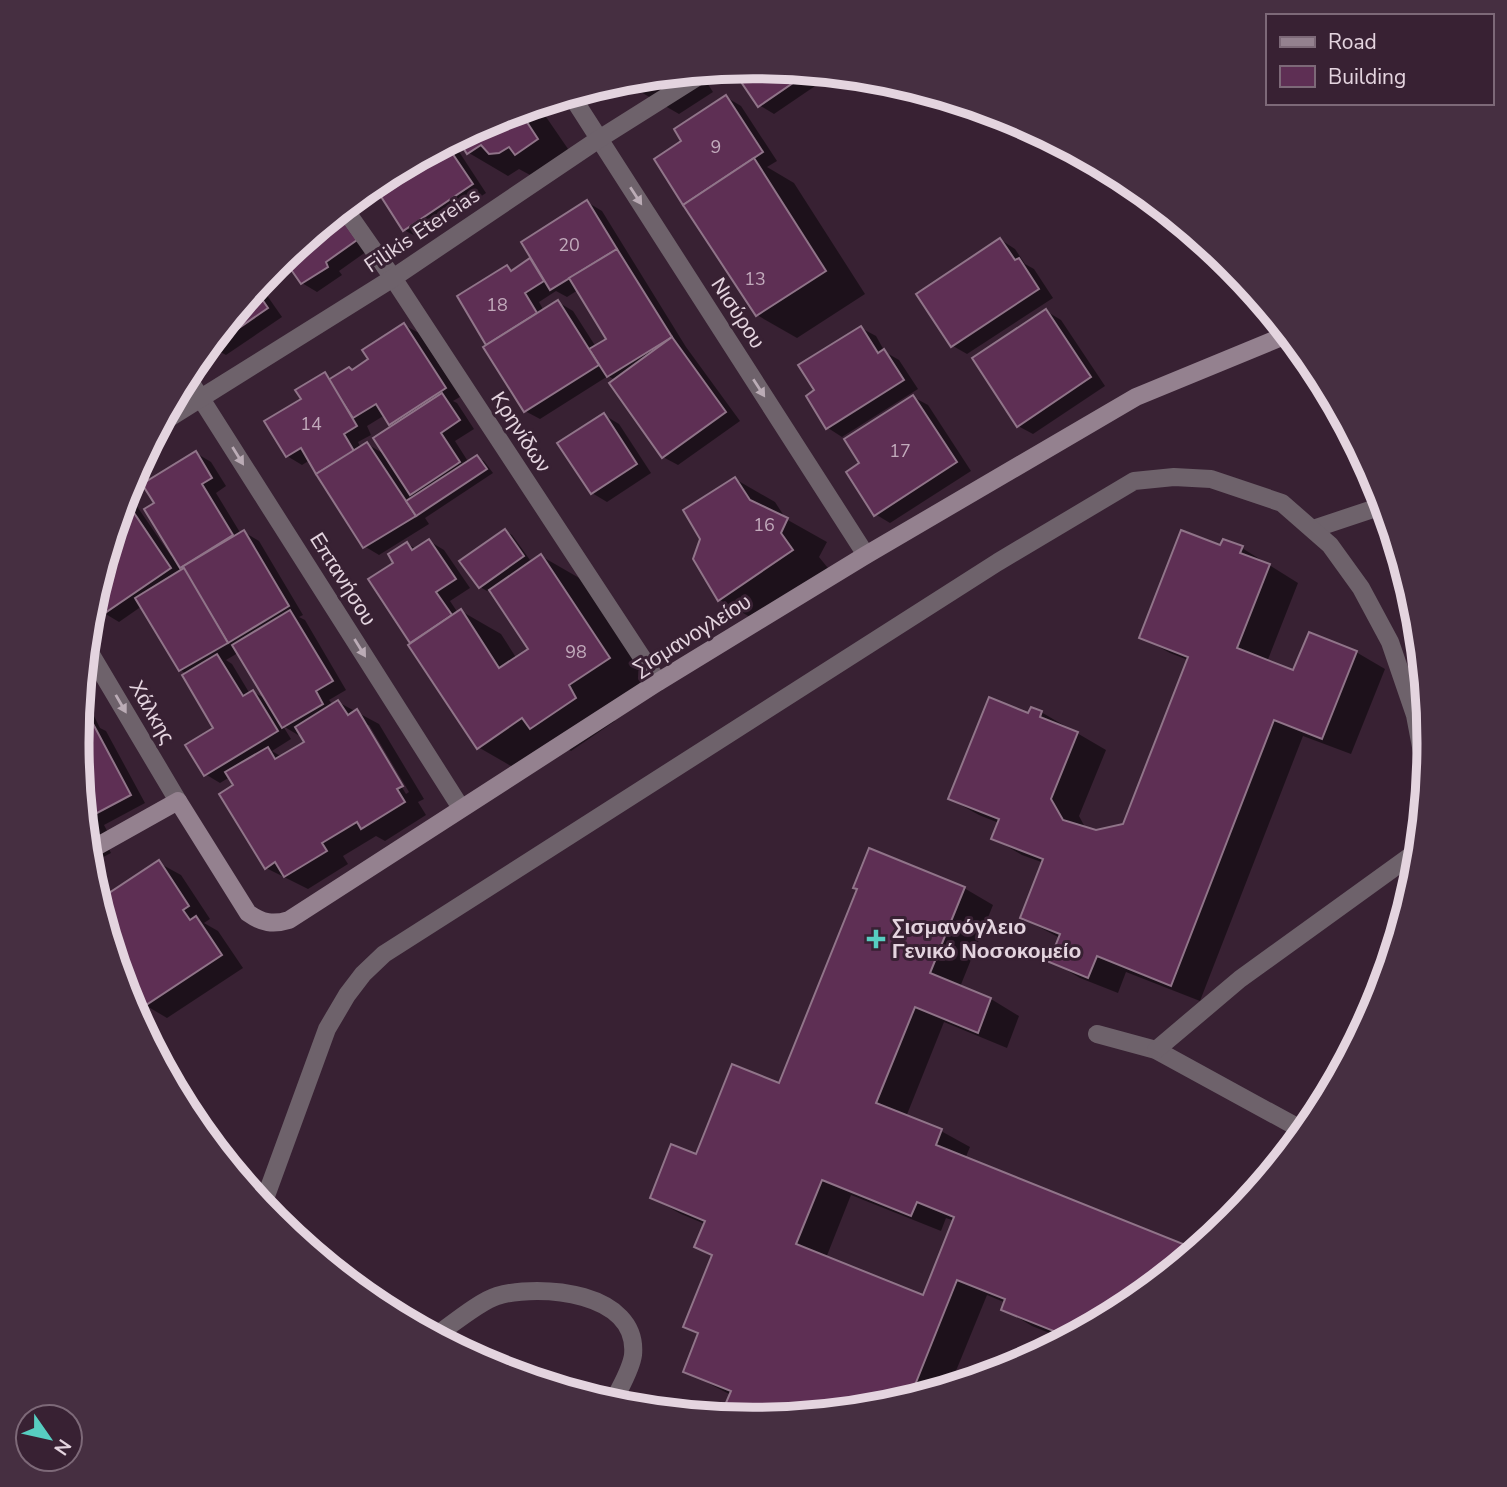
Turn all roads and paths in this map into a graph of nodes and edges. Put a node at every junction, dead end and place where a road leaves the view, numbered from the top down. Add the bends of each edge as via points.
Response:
1 (690, 82) edge
2 (576, 103) edge
3 (599, 139) junction
4 (349, 216) edge
5 (393, 278) junction
6 (1280, 338) edge
7 (193, 386) edge
8 (201, 398) junction
9 (177, 413) edge
10 (1375, 508) edge
11 (1313, 529) junction
12 (866, 555) junction
13 (94, 659) edge
14 (658, 682) junction
15 (1418, 729) edge
16 (178, 801) junction
17 (461, 808) junction
18 (97, 846) edge
19 (1408, 858) edge
20 (1097, 1034) dead end
21 (1156, 1050) junction
22 (1296, 1127) edge
23 (266, 1195) edge
24 (443, 1331) edge
25 (617, 1394) edge

1 - 3 street, Filikis Etereias
2 - 3 street, Νισύρου
3 - 5 street, Filikis Etereias
3 -> 12 street, Νισύρου
4 - 5 street, Κρηνίδων
5 - 8 street, Filikis Etereias
5 - 14 street, Κρηνίδων
6 - 12 street, Σισμανογλείου via 1136,397
7 - 8 street, Επτανήσου
8 - 9 street, Filikis Etereias
8 -> 17 street, Επτανήσου
10 - 11 street
11 - 15 street via 1361,587 1390,642
11 - 23 street via 1282,503 1211,479 1135,481 998,562 396,947 363,974 327,1028
12 - 14 street, Σισμανογλείου
13 -> 16 street, Χάλκης
14 - 17 street, Σισμανογλείου
16 - 17 street, Σισμανογλείου via 248,913 267,923 289,920
16 - 18 street
19 - 21 street via 1240,979
20 - 21 street
21 - 22 street
24 - 25 street via 495,1297 531,1290 584,1297 608,1307 626,1325 632,1342 633,1357

